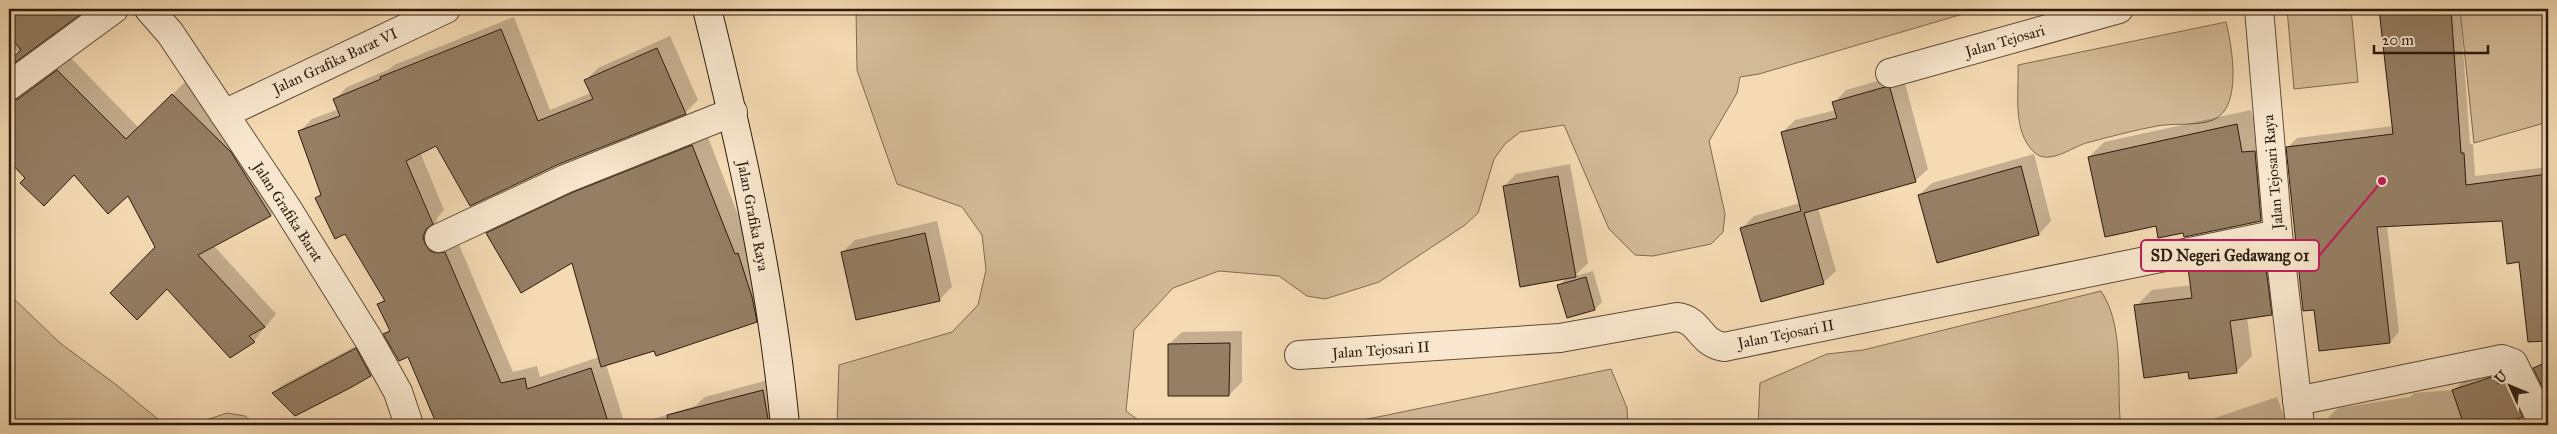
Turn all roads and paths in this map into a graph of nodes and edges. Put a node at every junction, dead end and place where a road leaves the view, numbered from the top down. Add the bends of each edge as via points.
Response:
1 (114, 9) edge
2 (149, 9) edge
3 (446, 9) edge
4 (707, 9) edge
5 (2119, 9) edge
6 (2258, 9) edge
7 (1890, 73) dead end
8 (9, 86) edge
9 (733, 112) junction
10 (224, 114) junction
11 (2278, 234) junction
12 (439, 238) dead end
13 (1299, 355) dead end
14 (2299, 413) edge
15 (409, 425) edge
16 (785, 425) edge
17 (2544, 425) edge

1 - 8 street
2 - 10 street, Jalan Grafika Barat via 170,33
3 - 10 street, Jalan Grafika Barat VI
4 - 9 street, Jalan Grafika Raya
5 - 7 street, Jalan Tejosari
6 - 11 street, Jalan Tejosari Raya
9 - 12 street via 566,179
9 - 16 street, Jalan Grafika Raya via 780,366
10 - 15 street, Jalan Grafika Barat via 369,340 398,392
11 - 13 street, Jalan Tejosari II via 1724,347 1711,344 1688,318 1677,317 1560,338
11 - 14 street, Jalan Tejosari Raya
14 - 17 street via 2502,359 2513,363

